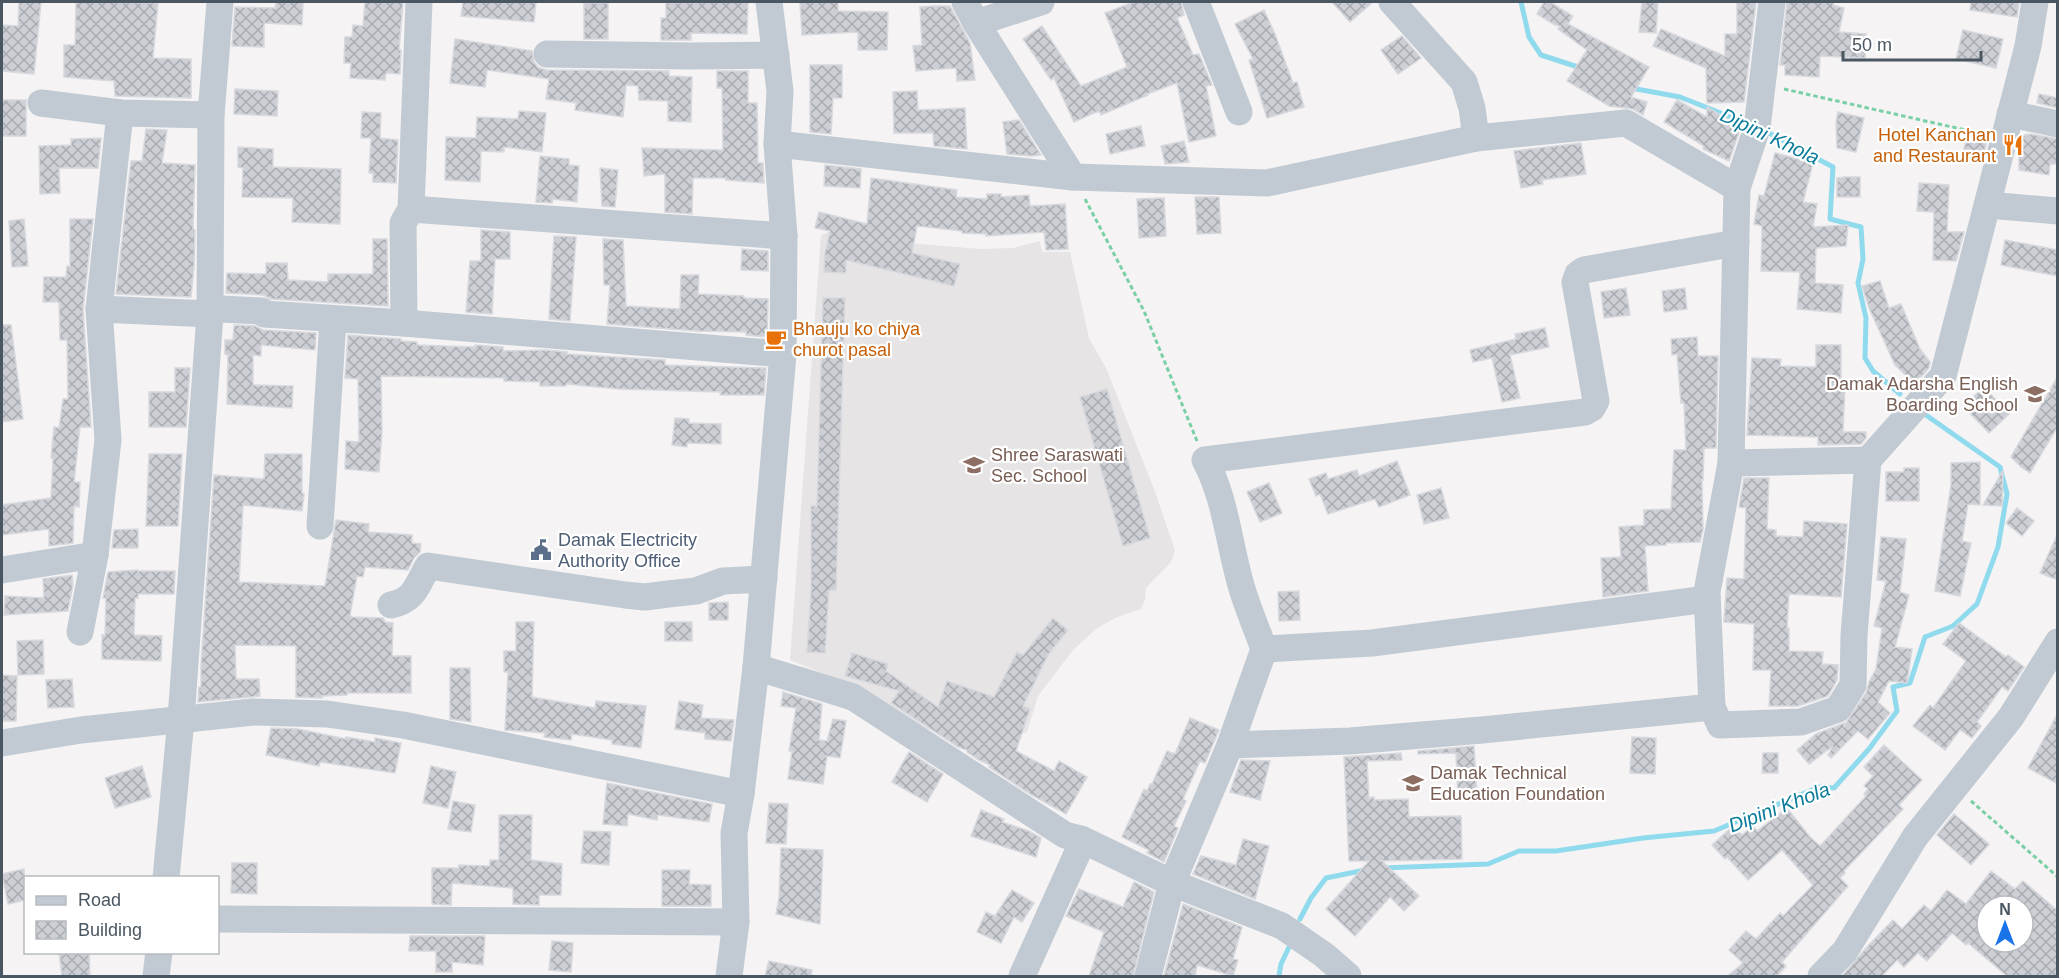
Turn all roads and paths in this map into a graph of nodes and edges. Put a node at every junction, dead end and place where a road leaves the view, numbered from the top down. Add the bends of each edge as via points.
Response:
1 (220, 2) edge
2 (419, 2) edge
3 (769, 2) edge
4 (1041, 2) edge
5 (1196, 2) edge
6 (1392, 2) edge
7 (1772, 2) edge
8 (2035, 2) edge
9 (970, 12) edge
10 (547, 54) dead end
11 (776, 55) junction
12 (1762, 84) junction
13 (41, 103) dead end
14 (1239, 112) dead end
15 (120, 113) junction
16 (211, 115) junction
17 (2058, 124) edge
18 (2007, 126) junction
19 (1476, 138) junction
20 (777, 144) junction
21 (1072, 177) junction
22 (1737, 188) junction
23 (1989, 205) junction
24 (411, 209) junction
25 (2058, 210) edge
26 (784, 236) junction
27 (1736, 243) junction
28 (99, 309) junction
29 (210, 314) junction
30 (333, 320) junction
31 (404, 322) junction
32 (783, 354) junction
33 (1205, 460) junction
34 (1868, 460) junction
35 (1731, 463) junction
36 (320, 526) dead end
37 (95, 555) junction
38 (2, 570) edge
39 (764, 579) junction
40 (1707, 599) junction
41 (391, 605) dead end
42 (80, 632) dead end
43 (2058, 642) edge
44 (1264, 649) junction
45 (756, 667) junction
46 (1712, 707) junction
47 (181, 719) junction
48 (2, 743) edge
49 (1230, 746) junction
50 (1955, 787) junction
51 (741, 794) junction
52 (1081, 838) junction
53 (166, 876) edge
54 (2058, 877) edge
55 (1172, 883) junction
56 (219, 919) edge
57 (736, 922) junction
58 (159, 954) edge
59 (156, 976) edge
60 (729, 976) edge
61 (1022, 976) edge
62 (1148, 976) edge
63 (1348, 976) edge
64 (1821, 976) edge

1 - 16 street
2 - 24 street
3 - 11 street
4 - 9 street
5 - 14 street
6 - 19 street via 1464,82
7 - 12 street
8 - 18 street
9 - 21 street
10 - 11 street
11 - 20 street via 780,91
12 - 18 path
12 - 22 street via 1757,128
13 - 15 street
15 - 16 street
15 - 28 street
16 - 29 street
17 - 18 street
18 - 23 street
19 - 21 street via 1267,183
19 - 22 street via 1626,123
20 - 21 street
20 - 26 street
21 - 33 path via 1144,311
22 - 27 street
23 - 25 street
23 - 34 street via 1943,376
24 - 26 street
24 - 31 street via 402,223
26 - 32 street
27 - 33 street via 1578,274 1575,282 1596,400 1585,412
27 - 35 street
28 - 29 street
28 - 37 street via 108,440
29 - 30 street via 221,309 262,311
29 - 47 street
30 - 31 street
30 - 36 street
31 - 32 street
32 - 39 street
33 - 44 street via 1215,479 1243,592
34 - 35 street
34 - 46 street via 1853,685 1838,709 1801,722 1720,725
35 - 40 street
37 - 38 street
37 - 42 street
39 - 41 street via 723,581 696,591 645,597 428,566 420,585 404,603
39 - 45 street
40 - 44 street via 1372,643
40 - 46 street
43 - 50 street via 2011,717
44 - 49 street
45 - 51 street
45 - 52 street via 854,697 1065,835
46 - 49 street via 1350,741
47 - 48 street via 81,729
47 - 51 street via 253,712 327,714 403,725
47 - 53 street
49 - 55 street
50 - 54 path
50 - 64 street via 1915,837 1845,951
51 - 57 street via 734,833
52 - 55 street
52 - 61 street
55 - 62 street
55 - 63 street via 1282,926
56 - 57 street
57 - 60 street
58 - 59 street

